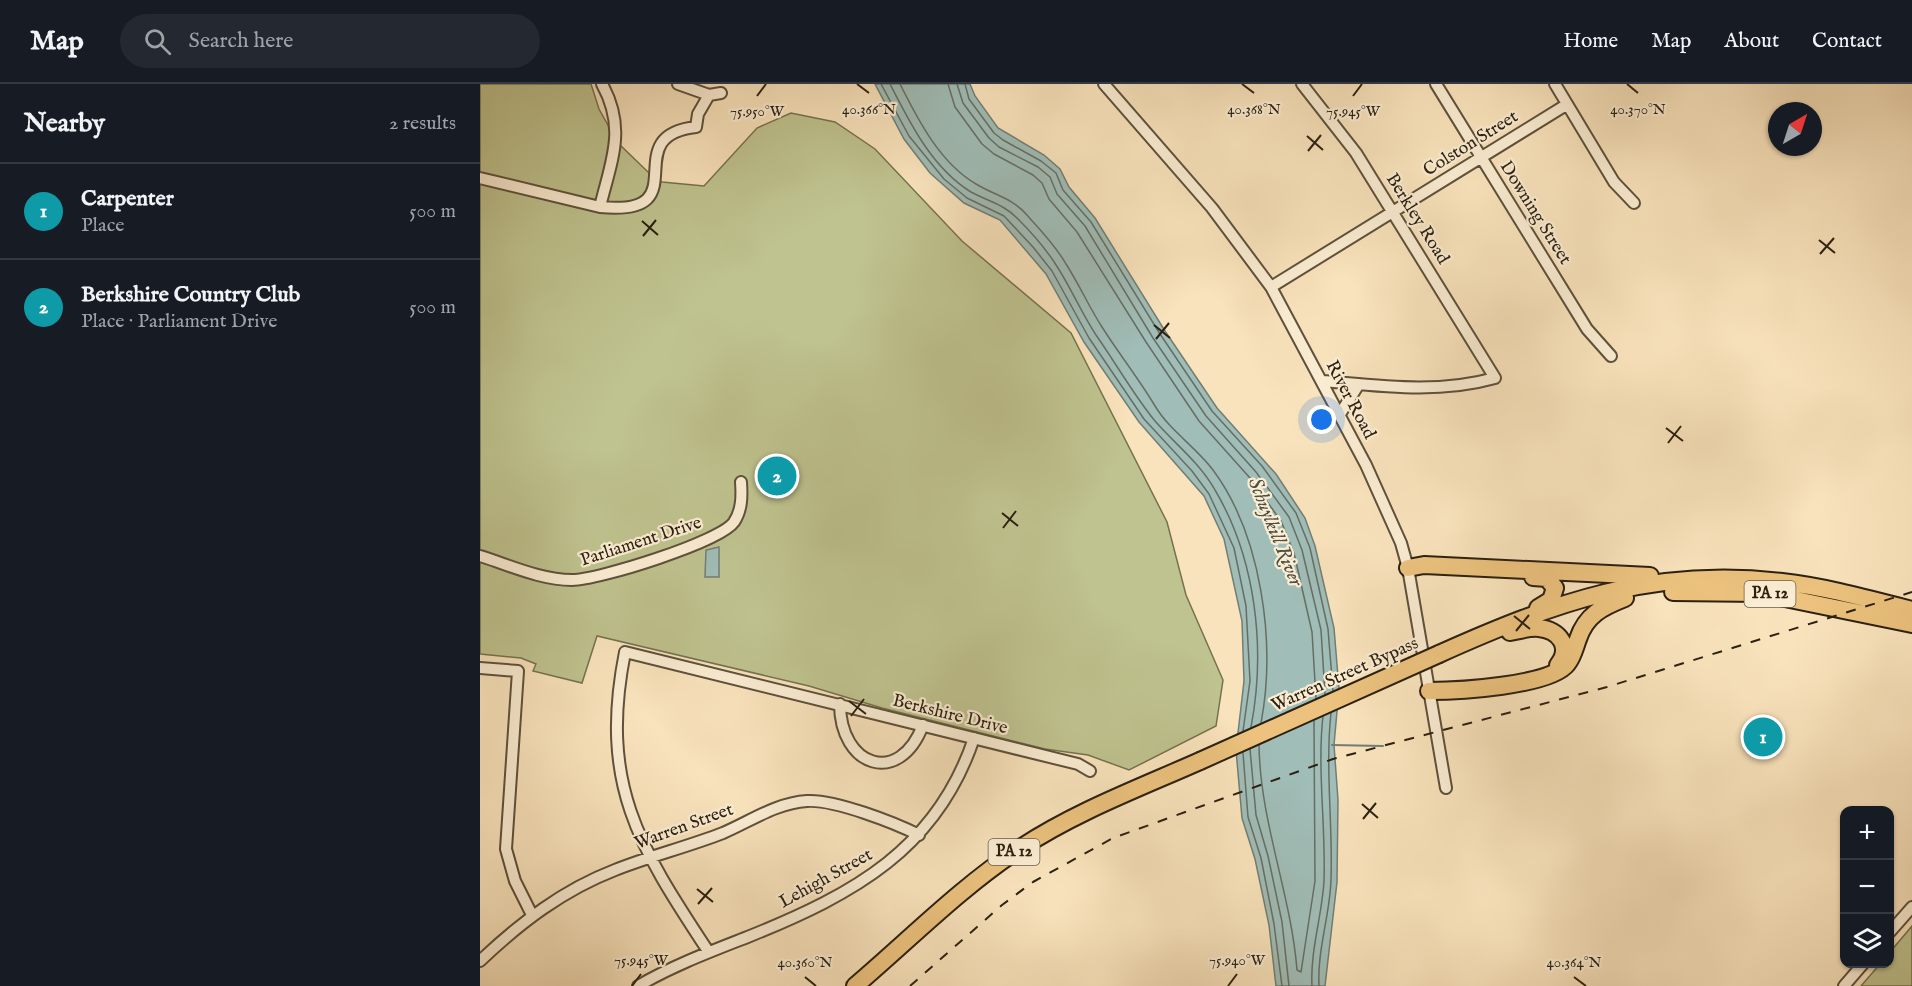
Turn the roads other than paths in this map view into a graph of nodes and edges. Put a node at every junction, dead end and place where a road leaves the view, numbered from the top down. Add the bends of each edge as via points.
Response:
1 (602, 84) edge
2 (678, 84) edge
3 (1104, 84) edge
4 (1302, 84) edge
5 (1436, 84) edge
6 (1555, 84) edge
7 (721, 93) dead end
8 (709, 95) junction
9 (1566, 105) junction
10 (1482, 157) junction
11 (480, 178) edge
12 (1634, 203) dead end
13 (600, 207) junction
14 (1392, 211) junction
15 (1271, 287) junction
16 (1611, 356) dead end
17 (1323, 381) junction
18 (1359, 384) junction
19 (1340, 414) junction
20 (741, 482) dead end
21 (480, 555) edge
22 (1408, 568) junction
23 (1702, 579) junction
24 (1625, 598) junction
25 (1912, 610) edge
26 (1525, 617) junction
27 (1912, 624) edge
28 (1510, 632) junction
29 (1439, 659) junction
30 (480, 668) edge
31 (1429, 691) junction
32 (840, 704) junction
33 (923, 725) junction
34 (974, 738) junction
35 (1201, 765) junction
36 (1090, 771) dead end
37 (1446, 788) dead end
38 (920, 836) junction
39 (650, 858) junction
40 (1912, 907) edge
41 (532, 915) junction
42 (1894, 927) edge
43 (708, 951) junction
44 (480, 961) edge
45 (1859, 968) edge
46 (638, 986) edge
47 (855, 986) edge
48 (868, 986) edge
49 (1844, 986) edge

1 - 13 street via 612,102 616,135
2 - 8 street
3 - 15 street, River Road via 1212,208
4 - 14 street, Berkley Road via 1341,132
5 - 10 street, Downing Street
6 - 9 street
7 - 8 street
8 - 13 street via 698,114 696,127 667,134 657,152 654,185 647,201 633,208
9 - 10 street, Colston Street
9 - 12 street via 1614,182
10 - 14 street, Colston Street
10 - 16 street, Downing Street via 1587,329
11 - 13 street
14 - 15 street, Colston Street
14 - 18 street, Berkley Road via 1496,378 1467,386 1430,389
15 - 17 street, River Road
17 - 18 street
17 - 19 street, River Road
18 - 19 street
19 - 22 street, River Road via 1394,528
20 - 21 street, Parliament Drive via 740,510 733,524 695,545 604,574 559,579
22 - 23 highway via 1424,565
22 - 26 highway via 1550,580 1555,588 1553,596
22 - 31 street, River Road
23 - 25 highway, Warren Street Bypass / PA 12 via 1804,585
23 - 26 highway, Warren Street Bypass / PA 12 via 1612,590
24 - 27 highway, Warren Street Bypass / PA 12 via 1683,591 1752,592
24 - 28 highway, Warren Street Bypass / PA 12 via 1566,612
24 - 31 highway via 1605,605 1590,617 1570,660 1552,676
26 - 29 highway, Warren Street Bypass / PA 12
28 - 29 highway, Warren Street Bypass / PA 12
28 - 31 highway via 1535,628 1552,632 1564,646 1562,659 1545,673
29 - 35 highway, Warren Street Bypass / PA 12, bridge
30 - 41 street via 518,671 506,849 515,881
31 - 37 street, River Road
32 - 33 street, Berkshire Drive
32 - 33 street via 840,718 849,744 856,754 877,764 906,755 916,744
32 - 39 street, Berkshire Drive via 625,652 616,704 616,743 628,805
33 - 34 street, Berkshire Drive
34 - 36 street, Berkshire Drive via 1078,764
34 - 38 street, Lehigh Street via 950,795
35 - 47 highway, Warren Street Bypass / PA 12 via 1075,817 1021,848 957,896
35 - 48 highway, Warren Street Bypass / PA 12 via 1026,855 970,896
38 - 39 street, Warren Street via 889,820 810,801 784,804 724,832
38 - 43 street, Lehigh Street via 887,864 831,898 781,923
39 - 41 street, Warren Street via 602,875
39 - 43 street
40 - 42 street
41 - 44 street, Warren Street
43 - 46 street, Lehigh Street
45 - 49 street

